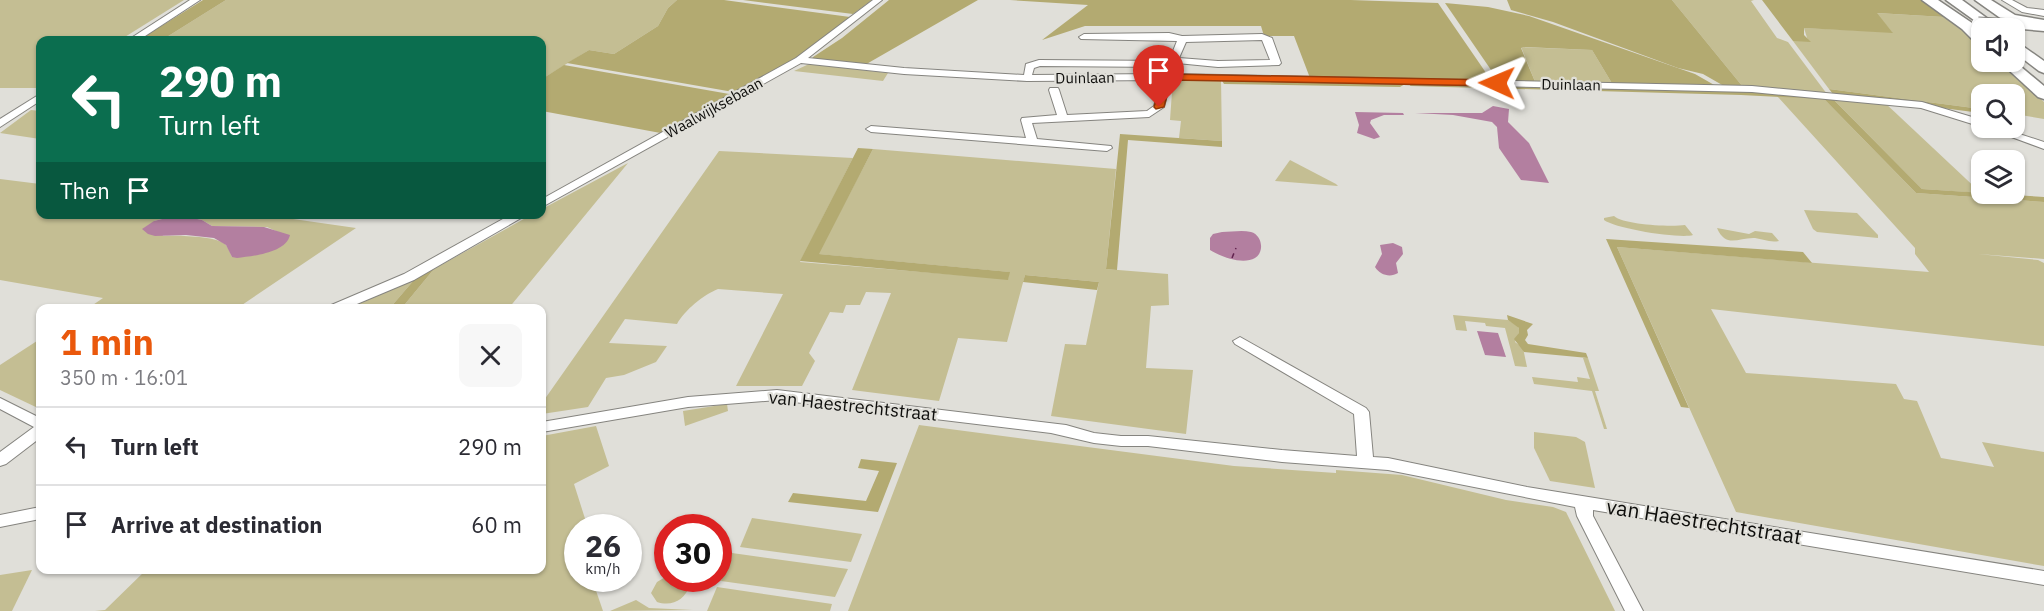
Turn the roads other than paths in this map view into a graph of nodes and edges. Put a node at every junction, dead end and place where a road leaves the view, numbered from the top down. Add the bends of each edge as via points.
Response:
1 (196, 0) edge
2 (878, 0) edge
3 (1929, 0) edge
4 (1953, 0) edge
5 (1966, 0) edge
6 (1982, 0) edge
7 (2006, 0) edge
8 (2044, 13) edge
9 (1981, 18) edge
10 (1994, 18) edge
11 (1971, 24) edge
12 (2044, 28) edge
13 (2025, 31) edge
14 (139, 36) edge
15 (1084, 37) dead end
16 (1182, 39) junction
17 (2025, 41) edge
18 (2025, 45) edge
19 (2044, 58) edge
20 (800, 60) junction
21 (1173, 62) junction
22 (2044, 69) edge
23 (2019, 72) edge
24 (1028, 74) dead end
25 (1167, 77) junction
26 (1054, 90) dead end
27 (2044, 94) edge
28 (36, 100) edge
29 (1063, 117) junction
30 (1971, 120) edge
31 (0, 124) edge
32 (871, 129) dead end
33 (2021, 138) edge
34 (1032, 142) junction
35 (2044, 146) edge
36 (1107, 148) dead end
37 (546, 202) edge
38 (513, 219) edge
39 (346, 304) edge
40 (1240, 341) dead end
41 (0, 403) edge
42 (36, 422) edge
43 (546, 426) edge
44 (36, 434) edge
45 (0, 460) edge
46 (1365, 462) junction
47 (1583, 502) junction
48 (36, 514) edge
49 (0, 521) edge
50 (2044, 578) edge
51 (1634, 611) edge

1 - 14 street
2 - 20 street, Waalwijksebaan
3 - 11 highway
4 - 9 highway
5 - 10 highway
6 - 12 highway via 2011,19
7 - 8 street via 2025,10
12 - 13 main road
15 - 16 street
16 - 21 street
16 - 21 street via 1266,38 1276,63
17 - 19 highway
18 - 22 highway
20 - 25 street, Duinlaan via 993,77
20 - 37 street, Waalwijksebaan
21 - 24 street via 1039,63 1029,66
21 - 25 street
23 - 27 highway
25 - 29 street via 1159,107 1149,114
25 - 30 street, Duinlaan via 1752,89 1922,105
26 - 29 street
28 - 31 street
29 - 34 street via 1026,120
32 - 34 street
33 - 35 street
34 - 36 street
38 - 39 street via 409,277
40 - 46 street via 1361,412
41 - 42 street
43 - 46 street, van Haestrechtstraat via 682,403 777,395 1094,438
44 - 45 street
46 - 47 street, van Haestrechtstraat
47 - 50 street, van Haestrechtstraat
47 - 51 street via 1589,524
48 - 49 street

